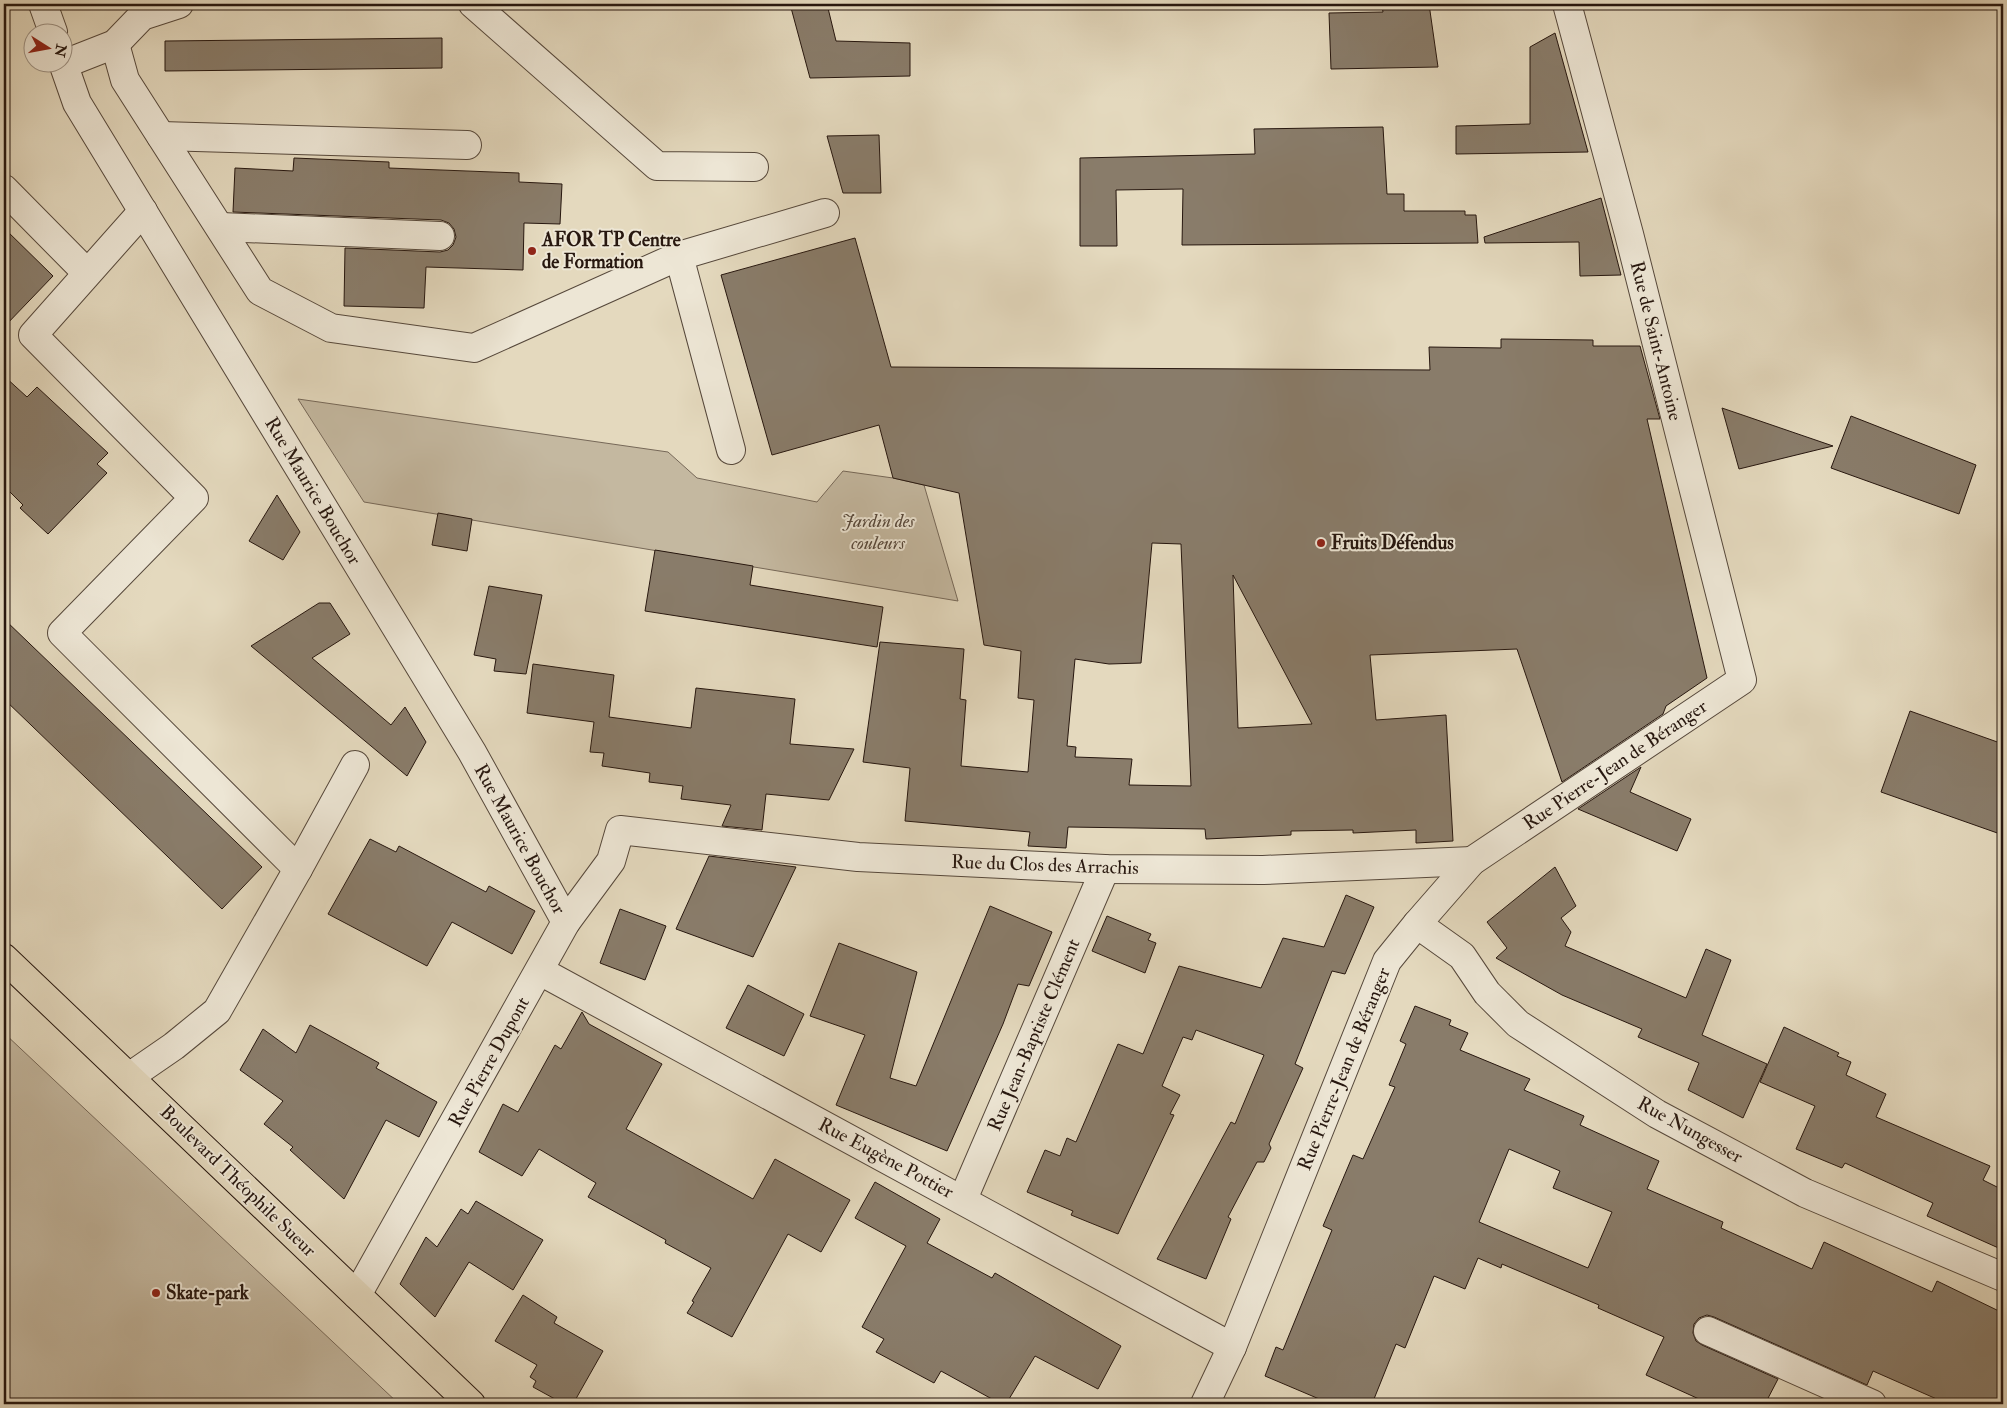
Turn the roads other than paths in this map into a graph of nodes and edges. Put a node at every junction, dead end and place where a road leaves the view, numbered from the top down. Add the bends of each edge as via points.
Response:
1 (43, 4) edge
2 (179, 4) edge
3 (473, 4) edge
4 (1567, 4) edge
5 (49, 22) edge
6 (116, 44) junction
7 (72, 59) edge
8 (66, 72) edge
9 (161, 136) junction
10 (467, 145) dead end
11 (754, 168) dead end
12 (4, 189) edge
13 (143, 212) junction
14 (825, 213) dead end
15 (221, 227) junction
16 (440, 236) dead end
17 (679, 256) junction
18 (87, 273) junction
19 (731, 450) dead end
20 (1742, 680) joint
21 (355, 765) dead end
22 (620, 830) joint
23 (1472, 862) junction
24 (1105, 869) junction
25 (298, 870) junction
26 (566, 922) junction
27 (1417, 924) junction
28 (4, 958) edge
29 (540, 971) junction
30 (129, 1077) junction
31 (964, 1200) junction
32 (2003, 1277) edge
33 (357, 1295) junction
34 (1708, 1331) dead end
35 (1232, 1347) junction
36 (471, 1404) edge
37 (1205, 1404) edge
38 (1872, 1404) edge

1 - 5 street
2 - 6 street via 142,16
3 - 11 street via 657,166
4 - 20 street, Rue de Saint-Antoine
6 - 7 street
6 - 9 street via 125,80
8 - 13 street, Rue Maurice Bouchor via 77,103
9 - 10 street
9 - 15 street
12 - 18 street
13 - 18 street
13 - 26 street, Rue Maurice Bouchor via 472,752
14 - 17 street
15 - 16 street
15 - 17 street via 260,291 331,328 474,348
17 - 19 street
18 - 25 street via 33,335 194,498 62,633
20 - 23 street, Rue Pierre-Jean de Béranger
21 - 25 street
22 - 24 street, Rue du Clos des Arrachis via 858,857
22 - 26 street, Rue Pierre Dupont via 611,861
23 - 24 street, Rue du Clos des Arrachis via 1263,870
23 - 27 street, Rue Pierre-Jean de Béranger
24 - 31 street, Rue Jean-Baptiste Clément
25 - 30 street via 217,1011
26 - 29 street, Rue Pierre Dupont
27 - 32 street, Rue Nungesser via 1462,956 1487,993 1518,1024 1656,1114 1805,1193
27 - 35 street, Rue Pierre-Jean de Béranger via 1387,961
28 - 30 main road, Boulevard Théophile Sueur
29 - 31 street, Rue Eugène Pottier
29 - 33 street, Rue Pierre Dupont
30 - 33 main road, Boulevard Théophile Sueur
31 - 35 street, Rue Eugène Pottier
33 - 36 main road, Boulevard Théophile Sueur
34 - 38 street
35 - 37 street, Rue Pierre-Jean de Béranger

